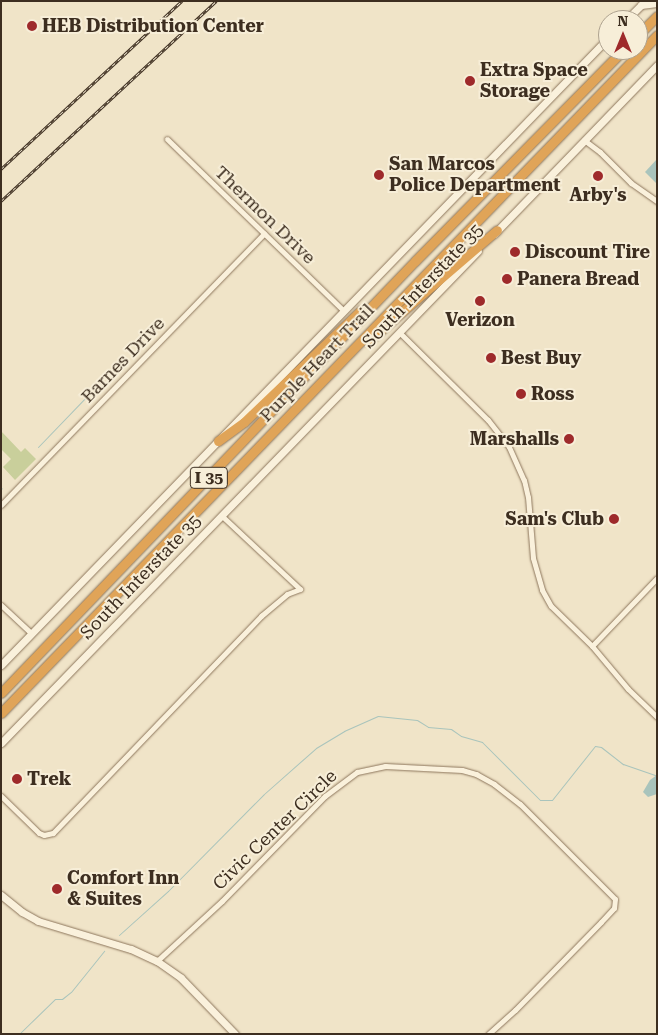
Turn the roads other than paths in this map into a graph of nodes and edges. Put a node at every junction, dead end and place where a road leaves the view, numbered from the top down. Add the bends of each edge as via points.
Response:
1 (640, 2) edge
2 (657, 4) edge
3 (657, 36) edge
4 (598, 48) edge
5 (613, 60) edge
6 (657, 65) edge
7 (167, 139) dead end
8 (584, 140) junction
9 (657, 202) edge
10 (497, 230) junction
11 (264, 234) junction
12 (415, 261) junction
13 (343, 310) junction
14 (399, 332) junction
15 (326, 377) junction
16 (218, 441) junction
17 (1, 505) edge
18 (221, 515) junction
19 (657, 578) edge
20 (1, 605) edge
21 (32, 634) junction
22 (592, 646) junction
23 (1, 665) edge
24 (1, 693) edge
25 (1, 713) edge
26 (657, 717) edge
27 (1, 743) edge
28 (1, 796) edge
29 (1, 895) edge
30 (158, 961) junction
31 (236, 1034) edge
32 (488, 1034) edge

1 - 2 main road
3 - 15 highway, Purple Heart Trail / I 35
4 - 13 main road
5 - 12 highway, Purple Heart Trail / I 35
6 - 8 main road, South Interstate 35
7 - 11 street, Thermon Drive
8 - 9 street
8 - 10 main road, South Interstate 35
10 - 14 main road, South Interstate 35
10 - 15 highway
11 - 13 street, Thermon Drive
11 - 17 street, Barnes Drive
12 - 16 highway via 244,422
12 - 24 highway, Purple Heart Trail / I 35
13 - 16 main road
14 - 18 main road, South Interstate 35
14 - 22 street via 488,420 509,447 528,497 533,558 542,590 551,606
15 - 25 highway, Purple Heart Trail / I 35
16 - 21 main road
18 - 27 main road, South Interstate 35
18 - 28 street via 300,589 287,594 261,616 53,833 44,835 39,832
19 - 22 street
20 - 21 street
21 - 23 main road
22 - 26 street
29 - 30 main road via 38,921 131,949
30 - 31 main road via 180,978
30 - 32 street, Civic Center Circle via 325,796 357,772 385,766 462,770 494,784 520,804 615,900 614,908 601,922

